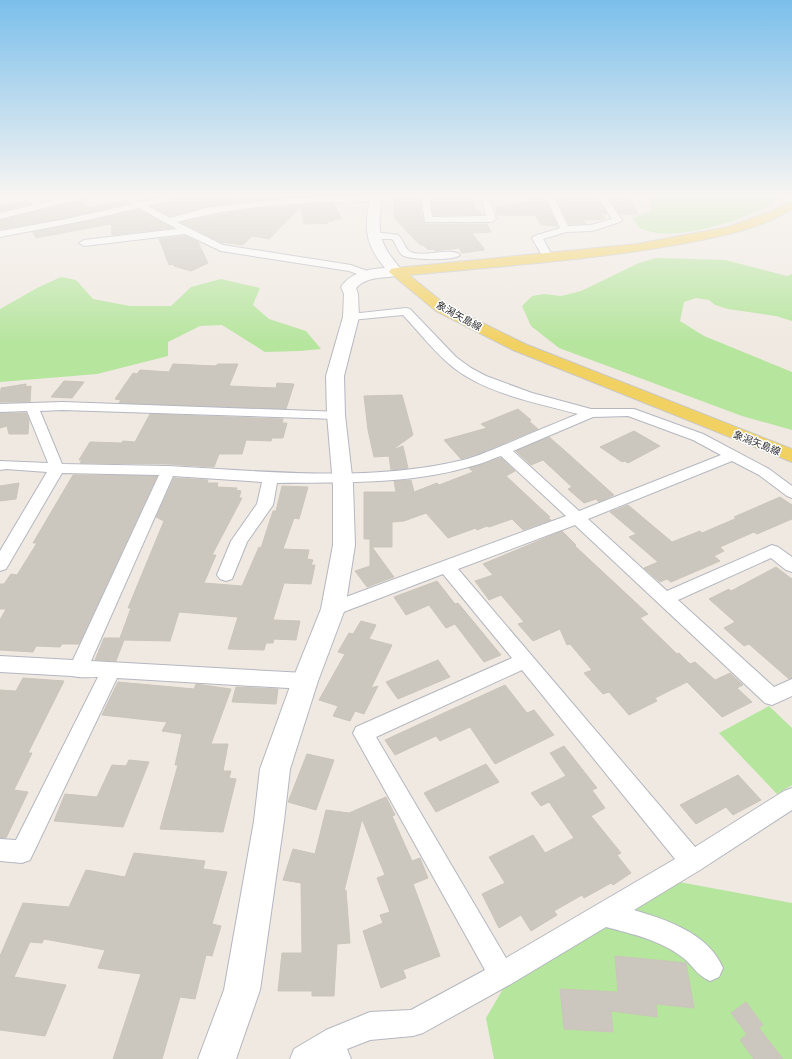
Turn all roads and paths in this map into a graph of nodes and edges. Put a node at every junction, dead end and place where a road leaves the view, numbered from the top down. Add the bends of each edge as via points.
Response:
1 (216, 244) edge
2 (378, 244) edge
3 (401, 244) edge
4 (541, 244) edge
5 (655, 244) edge
6 (455, 255) dead end
7 (548, 257) junction
8 (396, 272) junction
9 (366, 274) junction
10 (351, 317) junction
11 (32, 407) junction
12 (0, 408) edge
13 (591, 413) junction
14 (336, 415) junction
15 (502, 450) junction
16 (734, 454) junction
17 (792, 456) edge
18 (0, 466) edge
19 (57, 468) junction
20 (168, 471) junction
21 (270, 478) junction
22 (342, 478) junction
23 (792, 493) edge
24 (577, 518) junction
25 (5, 550) edge
26 (0, 566) edge
27 (446, 566) junction
28 (792, 566) edge
29 (226, 575) dead end
30 (665, 599) junction
31 (334, 609) junction
32 (524, 661) junction
33 (0, 664) edge
34 (78, 670) junction
35 (111, 671) junction
36 (305, 681) junction
37 (792, 687) edge
38 (792, 798) edge
39 (0, 850) edge
40 (692, 862) junction
41 (604, 914) junction
42 (710, 968) dead end
43 (502, 975) junction
44 (334, 1051) edge
45 (217, 1059) edge
46 (304, 1059) edge

1 - 9 street via 228,250 351,268
2 - 8 street
3 - 6 street via 408,254
4 - 7 street
5 - 7 main road
7 - 8 main road
8 - 9 street
8 - 17 main road, 象潟矢島線 via 441,308 518,347
9 - 10 street via 348,287 351,294
10 - 13 street via 406,311 466,371 507,390
10 - 14 street via 335,376
11 - 12 street
11 - 14 street
11 - 19 street
13 - 15 street
13 - 16 street via 629,412 698,437
14 - 22 street
15 - 22 street via 468,463 440,469
15 - 24 street
16 - 23 street
16 - 24 street
18 - 19 street via 4,464
19 - 20 street
19 - 25 street
20 - 21 street
20 - 34 street
21 - 22 street
21 - 29 street via 265,505 239,541
22 - 31 street via 344,545
24 - 27 street
24 - 30 street
25 - 26 street
27 - 31 street
27 - 32 street
28 - 30 street via 772,551
30 - 37 street via 772,698
31 - 36 street
32 - 40 street
32 - 43 street via 363,733
33 - 34 street
34 - 35 street
35 - 36 street
35 - 39 street via 22,852
36 - 45 street via 275,769 242,990
38 - 40 street
40 - 41 street
41 - 42 street via 663,931 691,948
41 - 43 street
43 - 44 street via 413,1023 370,1026
44 - 46 street

